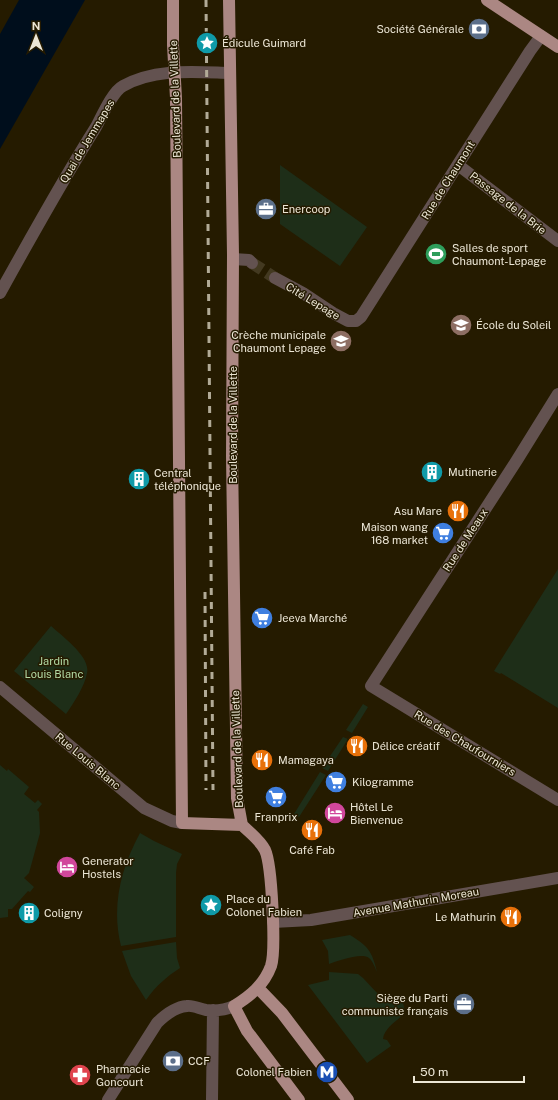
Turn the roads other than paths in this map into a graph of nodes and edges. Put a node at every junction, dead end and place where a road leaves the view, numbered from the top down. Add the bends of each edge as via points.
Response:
1 (173, 0) edge
2 (229, 0) edge
3 (487, 0) edge
4 (541, 36) junction
5 (558, 47) edge
6 (175, 72) junction
7 (230, 73) junction
8 (458, 165) junction
9 (558, 241) edge
10 (233, 259) junction
11 (252, 263) tunnel mouth
12 (275, 278) tunnel mouth
13 (0, 293) edge
14 (353, 322) joint
15 (558, 394) edge
16 (371, 686) joint
17 (0, 687) edge
18 (558, 800) edge
19 (182, 823) junction
20 (242, 825) junction
21 (558, 878) edge
22 (273, 922) junction
23 (258, 988) junction
24 (234, 1006) junction
25 (209, 1010) junction
26 (108, 1100) edge
27 (212, 1100) edge
28 (299, 1100) edge
29 (348, 1100) edge

1 - 6 main road, Boulevard de la Villette
2 - 7 main road, Boulevard de la Villette
3 - 4 main road
4 - 5 main road
4 - 8 street, Rue de Chaumont
6 - 7 street, Quai de Jemmapes
6 - 13 street, Quai de Jemmapes via 136,79 117,91
6 - 19 main road, Boulevard de la Villette
7 - 10 main road, Boulevard de la Villette
8 - 9 street, Passage de la Brie
8 - 14 street, Rue de Chaumont via 361,317
10 - 11 street via 249,260
10 - 20 main road, Boulevard de la Villette via 232,456 237,798
12 - 14 street, Cité Lepage
15 - 16 street, Rue de Meaux
16 - 18 street, Rue des Chaufourniers
17 - 19 street, Rue Louis Blanc via 144,808
19 - 20 main road
20 - 22 main road via 265,850 269,864
21 - 22 street, Avenue Mathurin Moreau via 311,920
22 - 23 main road via 271,965
23 - 24 main road
23 - 29 main road via 282,1013
24 - 25 street
24 - 28 main road via 248,1031
25 - 26 street via 188,1006 177,1008 164,1016
25 - 27 street

